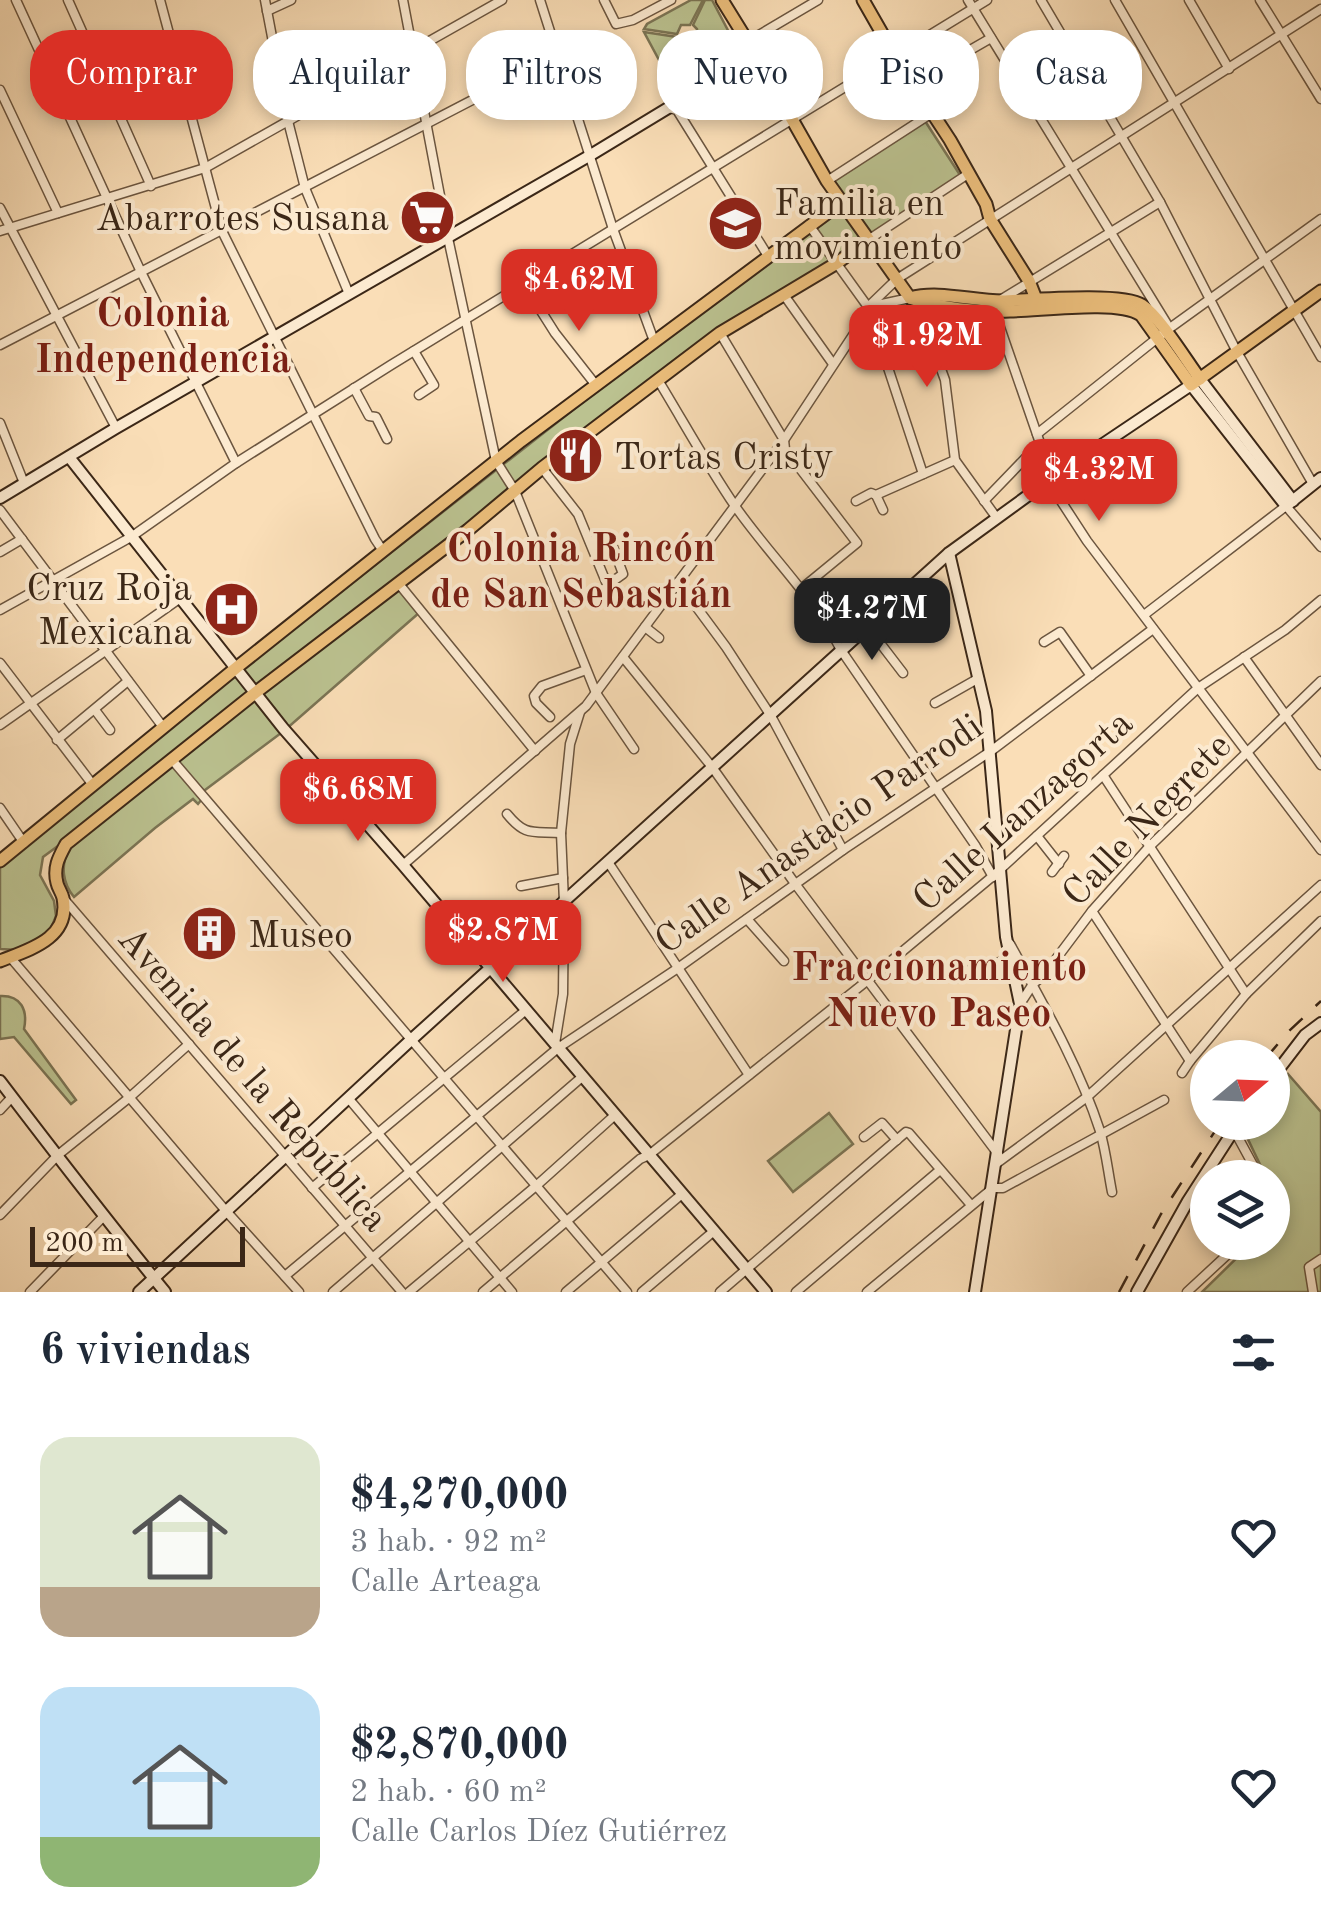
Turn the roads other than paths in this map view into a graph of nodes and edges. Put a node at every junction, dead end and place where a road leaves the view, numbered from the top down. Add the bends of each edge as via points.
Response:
1 (16, 0) edge
2 (68, 0) edge
3 (160, 0) edge
4 (265, 0) edge
5 (292, 0) edge
6 (403, 0) edge
7 (502, 0) edge
8 (540, 0) edge
9 (604, 0) edge
10 (672, 0) edge
11 (722, 0) edge
12 (818, 0) edge
13 (863, 0) edge
14 (986, 0) edge
15 (1042, 0) edge
16 (1116, 0) edge
17 (1189, 0) edge
18 (1260, 0) edge
19 (971, 4) edge
20 (1321, 9) edge
21 (267, 11) junction
22 (168, 30) edge
23 (409, 30) edge
24 (549, 30) edge
25 (741, 30) edge
26 (767, 30) edge
27 (880, 30) edge
28 (933, 30) edge
29 (446, 32) edge
30 (1280, 35) junction
31 (991, 38) junction
32 (979, 45) edge
33 (1229, 69) junction
34 (1321, 70) edge
35 (1308, 77) junction
36 (0, 90) edge
37 (1321, 98) edge
38 (1176, 102) junction
39 (466, 103) edge
40 (657, 115) edge
41 (192, 120) edge
42 (427, 120) edge
43 (578, 120) edge
44 (683, 120) edge
45 (791, 120) joint
46 (921, 120) edge
47 (937, 120) edge
48 (288, 121) junction
49 (428, 123) junction
50 (1122, 136) junction
51 (590, 156) junction
52 (205, 168) junction
53 (1070, 168) junction
54 (714, 169) junction
55 (968, 174) junction
56 (827, 180) junction
57 (151, 186) junction
58 (305, 188) junction
59 (108, 199) junction
60 (842, 202) junction
61 (1160, 202) junction
62 (0, 208) edge
63 (58, 213) junction
64 (1321, 219) edge
65 (990, 220) junction
66 (809, 225) junction
67 (5, 229) edge
68 (613, 229) junction
69 (222, 231) junction
70 (1111, 232) junction
71 (448, 238) junction
72 (868, 240) junction
73 (768, 256) junction
74 (1264, 259) junction
75 (836, 263) junction
76 (141, 272) junction
77 (897, 279) junction
78 (1029, 282) junction
79 (1321, 291) edge
80 (349, 294) junction
81 (784, 295) junction
82 (910, 298) junction
83 (1210, 299) junction
84 (1139, 302) junction
85 (536, 303) dead end
86 (1037, 304) junction
87 (996, 306) junction
88 (868, 307) junction
89 (1294, 310) junction
90 (920, 314) dead end
91 (56, 317) junction
92 (465, 320) junction
93 (720, 333) junction
94 (1164, 333) junction
95 (274, 337) junction
96 (654, 341) junction
97 (0, 345) edge
98 (414, 351) junction
99 (1237, 352) junction
100 (1321, 356) edge
101 (833, 364) junction
102 (658, 380) junction
103 (1196, 382) junction
104 (195, 383) junction
105 (595, 384) junction
106 (354, 388) junction
107 (419, 395) dead end
108 (314, 414) junction
109 (0, 422) edge
110 (116, 428) junction
111 (1037, 434) junction
112 (387, 439) dead end
113 (784, 440) junction
114 (69, 457) junction
115 (1026, 458) junction
116 (955, 460) junction
117 (496, 461) junction
118 (236, 463) junction
119 (544, 470) junction
120 (924, 474) junction
121 (1048, 481) junction
122 (1317, 481) edge
123 (24, 484) junction
124 (515, 491) junction
125 (876, 495) junction
126 (0, 498) edge
127 (984, 500) junction
128 (856, 501) dead end
129 (1290, 503) junction
130 (736, 506) junction
131 (0, 510) edge
132 (883, 510) dead end
133 (996, 517) junction
134 (131, 536) junction
135 (22, 540) junction
136 (590, 542) junction
137 (1321, 547) edge
138 (383, 551) junction
139 (0, 552) edge
140 (949, 552) junction
141 (52, 580) junction
142 (678, 582) junction
143 (398, 584) junction
144 (609, 584) junction
145 (801, 589) junction
146 (179, 599) junction
147 (594, 600) dead end
148 (1321, 600) edge
149 (0, 610) edge
150 (1144, 615) junction
151 (867, 626) junction
152 (645, 627) junction
153 (1153, 628) junction
154 (659, 638) dead end
155 (1044, 642) dead end
156 (841, 650) junction
157 (106, 651) junction
158 (623, 657) junction
159 (1244, 657) junction
160 (0, 664) edge
161 (236, 668) junction
162 (586, 670) junction
163 (903, 673) dead end
164 (1091, 676) junction
165 (980, 678) junction
166 (1321, 680) edge
167 (128, 681) junction
168 (1198, 688) junction
169 (255, 693) junction
170 (596, 693) junction
171 (935, 703) dead end
172 (32, 705) junction
173 (95, 710) junction
174 (580, 712) junction
175 (1287, 715) junction
176 (771, 716) junction
177 (550, 717) dead end
178 (0, 725) edge
179 (163, 727) junction
180 (110, 730) dead end
181 (552, 736) junction
182 (58, 740) junction
183 (570, 744) junction
184 (634, 749) dead end
185 (535, 751) junction
186 (991, 751) junction
187 (1247, 752) junction
188 (173, 760) junction
189 (1321, 765) edge
190 (712, 766) junction
191 (1103, 775) junction
192 (93, 785) junction
193 (935, 788) junction
194 (0, 808) edge
195 (506, 814) dead end
196 (561, 833) junction
197 (1037, 836) junction
198 (24, 842) junction
199 (1150, 846) junction
200 (843, 850) junction
201 (1321, 850) edge
202 (0, 861) edge
203 (608, 862) junction
204 (403, 865) junction
205 (997, 872) junction
206 (1052, 872) dead end
207 (563, 878) junction
208 (796, 885) junction
209 (1321, 885) edge
210 (521, 886) dead end
211 (64, 899) junction
212 (564, 902) junction
213 (1092, 911) junction
214 (748, 920) junction
215 (1321, 921) edge
216 (1006, 937) junction
217 (5, 959) edge
218 (1010, 959) junction
219 (784, 961) dead end
220 (678, 968) junction
221 (491, 969) junction
222 (1230, 970) junction
223 (957, 978) dead end
224 (868, 980) junction
225 (1032, 984) junction
226 (1246, 994) junction
227 (1020, 1004) junction
228 (526, 1010) junction
229 (1321, 1023) edge
230 (1166, 1025) junction
231 (412, 1039) junction
232 (1207, 1040) edge
233 (188, 1044) junction
234 (557, 1046) junction
235 (1290, 1055) edge
236 (1190, 1060) joint
237 (1182, 1073) dead end
238 (748, 1075) junction
239 (582, 1076) junction
240 (445, 1079) junction
241 (0, 1081) edge
242 (12, 1097) junction
243 (130, 1097) junction
244 (1086, 1097) junction
245 (349, 1099) junction
246 (1164, 1100) dead end
247 (0, 1110) edge
248 (476, 1115) junction
249 (615, 1115) junction
250 (378, 1134) junction
251 (1101, 1134) junction
252 (864, 1137) dead end
253 (897, 1140) junction
254 (1228, 1140) edge
255 (502, 1146) junction
256 (58, 1155) junction
257 (649, 1155) junction
258 (286, 1157) junction
259 (997, 1158) junction
260 (940, 1170) junction
261 (410, 1171) junction
262 (536, 1186) junction
263 (312, 1188) junction
264 (993, 1188) junction
265 (1112, 1192) dead end
266 (682, 1194) junction
267 (437, 1203) junction
268 (971, 1205) junction
269 (226, 1211) junction
270 (0, 1215) edge
271 (103, 1217) junction
272 (566, 1222) junction
273 (345, 1226) junction
274 (714, 1232) junction
275 (468, 1240) junction
276 (372, 1258) junction
277 (1321, 1258) edge
278 (1222, 1260) edge
279 (602, 1262) junction
280 (746, 1269) junction
281 (285, 1276) junction
282 (153, 1278) junction
283 (500, 1278) junction
284 (868, 1291) edge
285 (30, 1292) edge
286 (139, 1292) edge
287 (165, 1292) edge
288 (299, 1292) edge
289 (333, 1292) edge
290 (406, 1292) edge
291 (484, 1292) edge
292 (512, 1292) edge
293 (566, 1292) edge
294 (627, 1292) edge
295 (642, 1292) edge
296 (720, 1292) edge
297 (766, 1292) edge
298 (796, 1292) edge
299 (883, 1292) edge
300 (975, 1292) edge
301 (1137, 1292) edge
302 (1187, 1292) edge
303 (1313, 1292) edge

1 - 59 street
2 - 57 street
3 - 22 street
4 - 21 street
5 - 21 street
6 - 23 street
7 - 29 street
8 - 24 street
9 - 10 street via 616,24
11 - 25 main road
12 - 26 street
13 - 27 main road
14 - 19 street
15 - 50 street
16 - 38 street
17 - 33 street
18 - 30 street
19 - 28 street
19 - 31 street
20 - 30 street
21 - 48 street
30 - 33 street
30 - 35 street
31 - 32 street
31 - 53 street
33 - 38 street
34 - 35 street
35 - 37 street
36 - 63 street
38 - 50 street
38 - 74 street
39 - 49 street
40 - 51 street
41 - 52 street
42 - 49 street
43 - 51 street
44 - 54 street
45 - 54 street
45 - 56 main road
46 - 56 street
47 - 55 main road
48 - 52 street
48 - 58 street
49 - 58 street
49 - 71 street
50 - 53 street
50 - 61 street
51 - 68 street
51 - 71 street
52 - 57 street
52 - 69 street
53 - 65 street
53 - 70 street
54 - 68 street
54 - 73 street
55 - 65 main road
55 - 72 street
56 - 60 main road
57 - 59 street
58 - 69 street
58 - 80 street
59 - 63 street
59 - 76 street
60 - 66 main road
60 - 72 main road
61 - 70 street
61 - 83 street
62 - 67 street
63 - 67 street
64 - 74 street
65 - 77 street
65 - 78 main road
66 - 73 main road
66 - 75 street
67 - 91 street
68 - 92 street
68 - 96 street
69 - 76 street
69 - 95 street
70 - 78 street
70 - 84 street
71 - 80 street
71 - 92 street
72 - 75 main road
72 - 77 main road
73 - 96 main road
74 - 83 street
74 - 89 street
75 - 81 main road
75 - 88 street
76 - 91 street
76 - 104 street
77 - 82 main road
77 - 88 street
78 - 86 main road
78 - 87 street
79 - 89 main road
80 - 95 street
81 - 93 main road
81 - 101 street
82 - 87 main road via 924,294
82 - 88 street
83 - 94 street
83 - 99 street
84 - 86 main road
84 - 94 street
84 - 94 main road
85 - 105 street
86 - 87 main road
87 - 111 street
88 - 101 street
88 - 120 street
89 - 99 main road
89 - 100 street
90 - 116 street via 945,380
91 - 97 street
91 - 110 street
92 - 98 street
92 - 117 street
93 - 102 main road
93 - 113 street
94 - 103 main road
94 - 111 street
95 - 104 street
95 - 108 street
96 - 105 main road
98 - 106 street
98 - 107 street via 434,385
99 - 103 main road
99 - 122 street
101 - 113 street
102 - 119 main road
102 - 130 street
103 - 121 street
103 - 129 street
104 - 110 street
104 - 118 street
105 - 117 main road
106 - 108 street
106 - 112 street
108 - 118 street
108 - 138 street
109 - 123 street
110 - 114 street
111 - 115 street via 1040,443
113 - 130 street
113 - 145 street via 858,543
114 - 123 street
114 - 134 street
115 - 121 street
115 - 127 street
116 - 120 street
116 - 127 street
117 - 124 street
117 - 138 main road
118 - 134 street
119 - 124 main road
119 - 136 street
120 - 125 street
121 - 133 street
121 - 150 street
122 - 129 street
123 - 126 street
124 - 143 main road
124 - 162 street
125 - 128 street
125 - 132 street
127 - 133 street
129 - 137 street
129 - 150 street
130 - 142 street
130 - 145 street
131 - 135 street
133 - 140 street
134 - 141 street
134 - 146 street
135 - 139 street
135 - 141 street
136 - 144 street
136 - 144 street via 610,539 623,574
138 - 161 main road
140 - 151 street
140 - 165 street
141 - 149 street
141 - 157 street
142 - 152 street
142 - 176 street
143 - 169 main road
143 - 185 street
144 - 147 street
145 - 156 street
146 - 157 street
146 - 161 street
148 - 159 street, Calle Lanzagorta
150 - 153 street
151 - 156 street
151 - 163 street
152 - 154 street
152 - 158 street
153 - 164 street, Calle Anastacio Parrodi
153 - 168 street
155 - 164 street via 1060,632
156 - 176 street
156 - 193 street
157 - 167 street
157 - 172 street
158 - 170 street
158 - 190 street
159 - 168 street, Calle Lanzagorta
159 - 175 street
160 - 172 street
161 - 169 street
161 - 179 main road
162 - 170 street
162 - 177 street via 542,686 534,696
164 - 186 street, Calle Anastacio Parrodi
165 - 171 street
165 - 186 street
166 - 175 street, Calle Negrete
167 - 173 street
167 - 179 street
168 - 187 street
168 - 191 street, Calle Lanzagorta
169 - 188 main road
169 - 204 street
170 - 174 street
170 - 184 street
172 - 178 street
172 - 182 street
173 - 180 street
173 - 182 street
174 - 181 street
174 - 183 street
175 - 187 street, Calle Negrete
175 - 189 street
176 - 190 street
176 - 200 street
179 - 192 main road
181 - 183 street via 565,734
181 - 185 street
182 - 192 street
183 - 196 street
185 - 204 street
186 - 193 street, Calle Anastacio Parrodi
186 - 205 street
187 - 199 street, Calle Negrete
187 - 201 street
188 - 211 main road via 66,844 55,871
188 - 231 street
190 - 203 street
190 - 208 street
191 - 197 street, Calle Lanzagorta
191 - 199 street
192 - 198 main road
193 - 200 street, Calle Anastacio Parrodi
193 - 205 street
194 - 198 street
195 - 196 street via 526,831
196 - 207 street
197 - 205 street, Calle Lanzagorta
197 - 206 street via 1061,860
198 - 202 main road
199 - 213 street, Calle Negrete
199 - 222 street
200 - 208 street, Calle Anastacio Parrodi
203 - 212 street
203 - 220 street
204 - 221 street
205 - 216 street
205 - 224 street, Calle Lanzagorta
207 - 210 street
207 - 212 street
208 - 214 street, Calle Anastacio Parrodi
208 - 224 street
209 - 222 street
211 - 217 main road via 58,928 48,939
211 - 233 street, Avenida de la República
212 - 221 street
212 - 234 street
213 - 225 street, Calle Negrete
213 - 230 street
214 - 219 street
214 - 220 street, Calle Anastacio Parrodi
215 - 226 street
216 - 218 street
216 - 225 street
217 - 243 street
218 - 223 street
218 - 227 street
220 - 234 street, Calle Anastacio Parrodi
220 - 238 street
221 - 228 street
221 - 231 street
222 - 226 street
222 - 230 street
224 - 238 street, Calle Lanzagorta
224 - 259 street
225 - 227 street, Calle Negrete
225 - 244 street
226 - 232 street
227 - 259 street
228 - 234 street
228 - 240 street
229 - 235 street
230 - 236 street
230 - 244 street
231 - 240 street
231 - 245 street
233 - 243 street
233 - 258 street, Avenida de la República
234 - 239 street
234 - 248 street, Calle Anastacio Parrodi
236 - 237 street
238 - 257 street, Calle Lanzagorta
239 - 249 street
239 - 255 street
240 - 248 street
240 - 250 street
241 - 242 street
242 - 247 street
242 - 256 street
243 - 256 street
243 - 269 street
244 - 251 street
244 - 259 street
245 - 250 street
245 - 258 street
246 - 251 street
248 - 255 street
248 - 261 street, Calle Anastacio Parrodi
249 - 257 street
249 - 262 street
250 - 261 street
250 - 263 street
251 - 264 street
251 - 265 street
252 - 253 street via 882,1123
253 - 260 street via 909,1132
253 - 280 street
254 - 301 street
255 - 262 street
255 - 267 street
256 - 270 street
256 - 271 street
257 - 266 street
257 - 272 street, Calle Lanzagorta
258 - 263 street, Avenida de la República
258 - 269 street
259 - 264 street
260 - 268 street
260 - 298 street
261 - 267 street
261 - 273 street, Calle Anastacio Parrodi
262 - 272 street
262 - 275 street
263 - 273 street, Avenida de la República
264 - 268 street
264 - 300 street
266 - 274 street
266 - 279 street
267 - 275 street
267 - 276 street
268 - 284 street
269 - 281 street
269 - 282 street
271 - 282 street
271 - 285 street
272 - 279 street
272 - 283 street, Calle Lanzagorta
273 - 276 street, Avenida de la República
273 - 281 street, Calle Anastacio Parrodi
274 - 280 street
274 - 295 street
275 - 283 street
275 - 290 street
276 - 289 street
276 - 290 street, Avenida de la República
277 - 303 street via 1309,1267
278 - 302 street
279 - 293 street
279 - 294 street
280 - 296 street
280 - 297 street
281 - 288 street
282 - 286 street
282 - 287 street
283 - 291 street, Calle Lanzagorta
283 - 292 street
284 - 299 street

